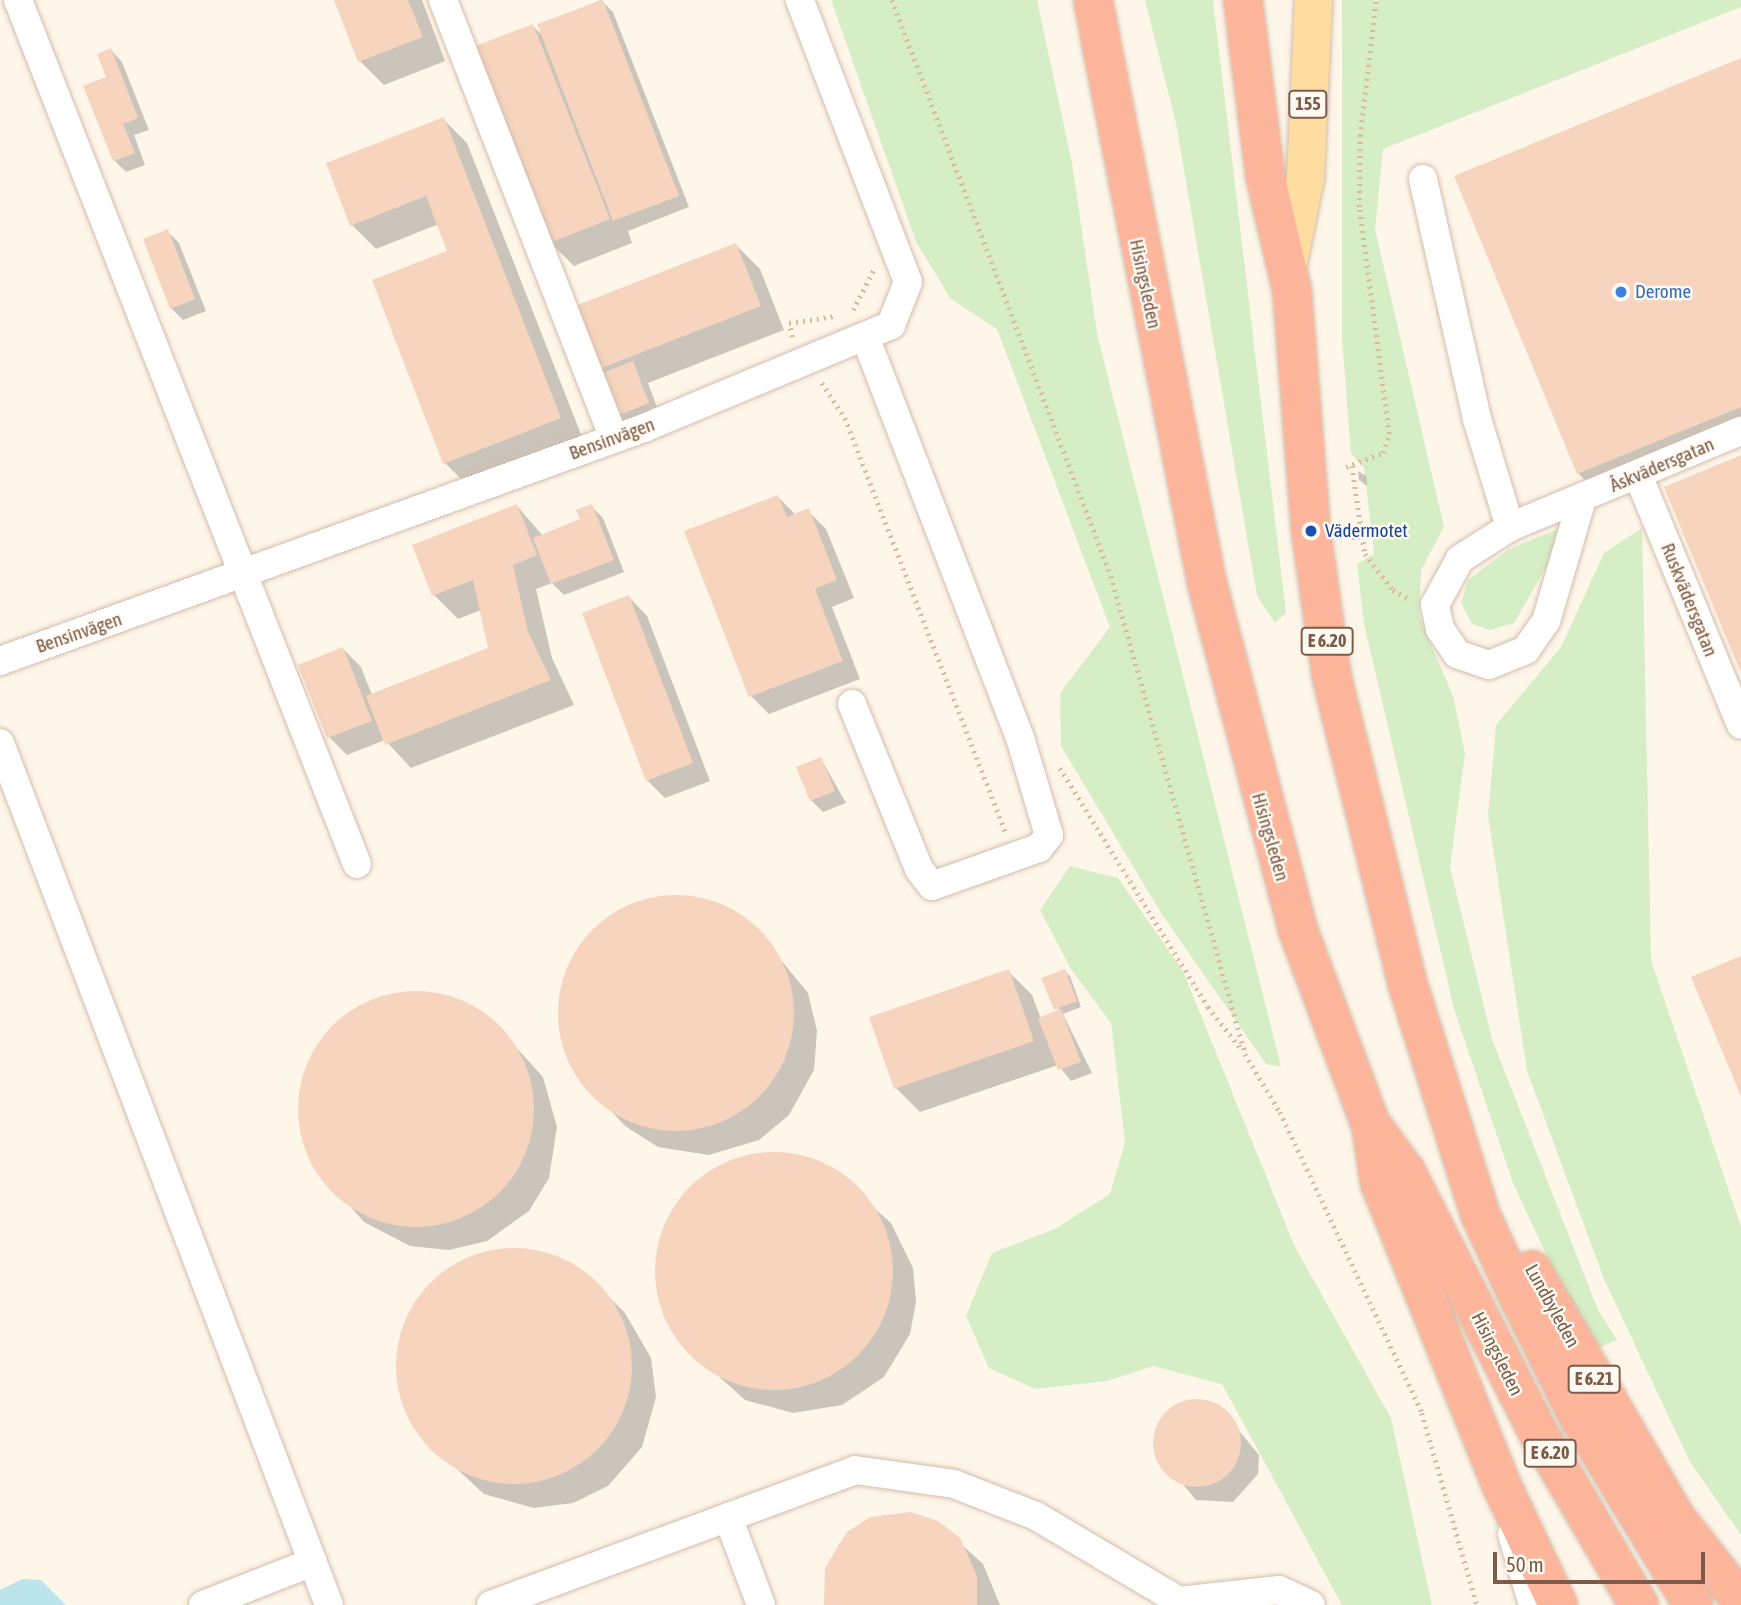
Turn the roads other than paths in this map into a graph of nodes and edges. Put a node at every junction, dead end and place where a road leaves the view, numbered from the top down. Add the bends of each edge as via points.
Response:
1 (18, 0) edge
2 (443, 0) edge
3 (800, 0) edge
4 (1093, 0) edge
5 (1243, 0) edge
6 (1313, 0) edge
7 (1423, 179) dead end
8 (1288, 262) junction
9 (866, 339) junction
10 (1741, 431) edge
11 (614, 438) junction
12 (1638, 475) junction
13 (1583, 499) junction
14 (1510, 527) junction
15 (247, 573) junction
16 (0, 661) edge
17 (852, 704) dead end
18 (1741, 725) edge
19 (0, 743) edge
20 (357, 864) dead end
21 (1370, 1122) junction
22 (1458, 1149) junction
23 (729, 1517) junction
24 (313, 1562) junction
25 (1544, 1586) edge
26 (1741, 1601) edge
27 (202, 1605) edge
28 (330, 1605) edge
29 (491, 1605) edge
30 (761, 1605) edge
31 (1311, 1605) edge
32 (1639, 1605) edge
33 (1693, 1605) edge

1 - 15 street
2 - 11 street
3 - 9 street, Bensinvägen via 908,282 903,307 891,325
4 - 21 highway, Hisingsleden / E 6.20 via 1125,191 1233,698 1297,930
5 - 8 highway, E 6.20 via 1272,216
6 - 8 main road, 155 via 1305,177
7 - 14 street via 1477,419
8 - 22 highway, E 6.20 via 1311,531 1332,678 1359,805
9 - 11 street, Bensinvägen
9 - 17 street via 1020,738 1049,835 1039,848 932,886 919,869
10 - 12 street, Åskvädersgatan
11 - 15 street, Bensinvägen
12 - 13 street, Åskvädersgatan
12 - 18 street, Ruskvädersgatan
13 - 14 street, Åskvädersgatan
13 - 14 street, Åskvädersgatan via 1546,621 1526,650 1489,666 1457,654 1440,629 1435,605 1460,559
15 - 16 street, Bensinvägen
15 - 20 street
19 - 24 street
21 - 25 highway via 1380,1183
21 - 32 highway, Hisingsleden / E 6.20 via 1406,1172 1539,1434
22 - 26 highway, Lundbyleden / E 6.21 via 1675,1517
22 - 33 highway, E 6.20 via 1480,1214 1580,1419
23 - 29 street
23 - 30 street
23 - 31 street via 855,1470 898,1471 954,1484 1036,1516 1179,1601 1279,1590
24 - 27 street
24 - 28 street

